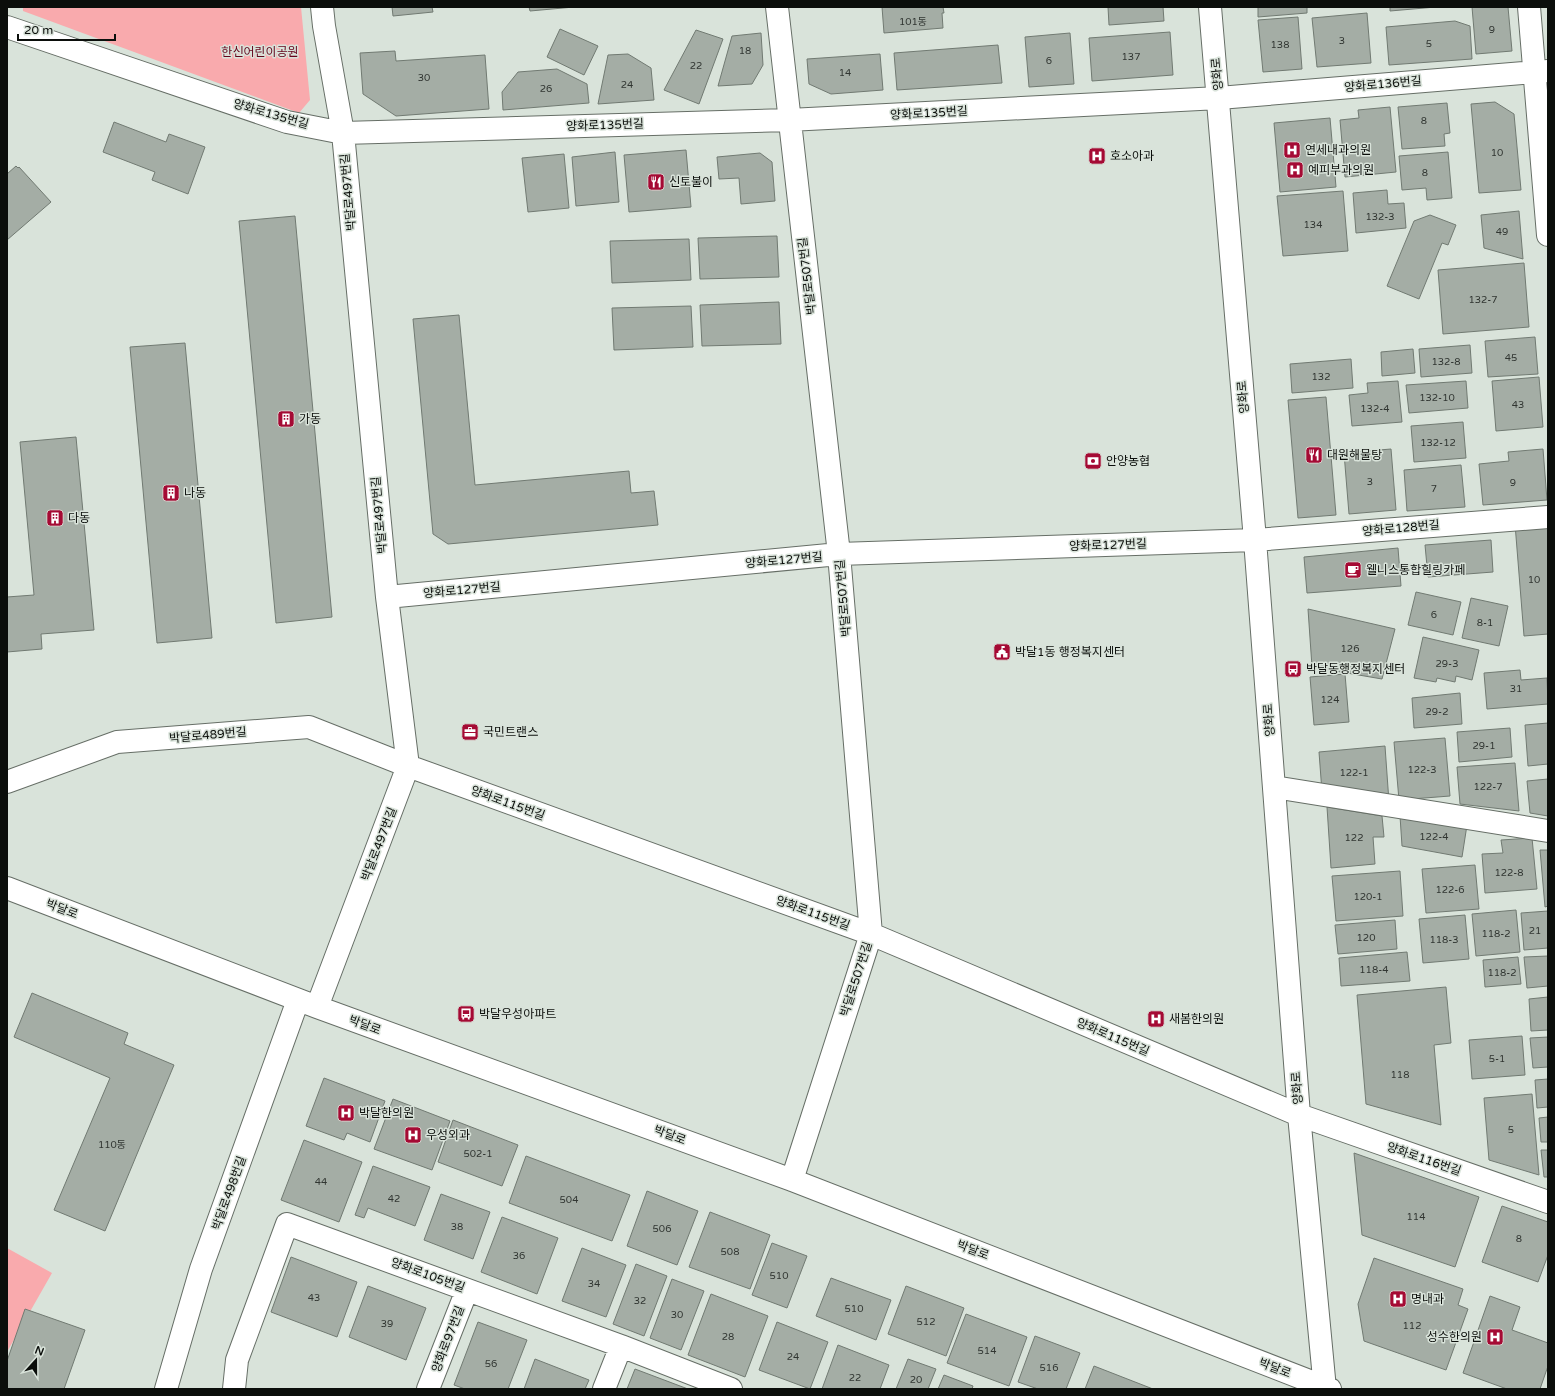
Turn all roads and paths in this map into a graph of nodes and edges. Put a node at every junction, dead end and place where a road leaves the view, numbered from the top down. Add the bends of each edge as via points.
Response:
1 (322, 7) edge
2 (777, 7) edge
3 (1210, 7) edge
4 (1528, 7) edge
5 (7, 27) edge
6 (1541, 71) edge
7 (1219, 98) junction
8 (789, 120) junction
9 (343, 133) junction
10 (1548, 235) edge
11 (1548, 517) edge
12 (1255, 540) junction
13 (839, 554) junction
14 (387, 597) junction
15 (408, 766) junction
16 (7, 782) edge
17 (1274, 787) junction
18 (1548, 831) edge
19 (7, 888) edge
20 (871, 934) junction
21 (308, 1004) junction
22 (1299, 1116) junction
23 (792, 1180) junction
24 (1548, 1202) edge
25 (467, 1290) junction
26 (621, 1346) junction
27 (1327, 1388) edge
28 (166, 1389) edge
29 (234, 1389) edge
30 (428, 1389) edge
31 (604, 1389) edge
32 (731, 1389) edge

1 - 9 street, 박달로497번길
2 - 8 street, 박달로507번길
3 - 7 street, 양화로
4 - 6 street
5 - 9 street, 양화로135번길 via 287,122
6 - 7 street, 양화로136번길
6 - 10 street
7 - 8 street, 양화로135번길
7 - 12 street, 양화로
8 - 9 street, 양화로135번길
8 - 13 street, 박달로507번길
9 - 14 street, 박달로497번길
11 - 12 street, 양화로128번길
12 - 13 street, 양화로127번길
12 - 17 street, 양화로
13 - 14 street, 양화로127번길
13 - 20 street, 박달로507번길
14 - 15 street, 박달로497번길
15 - 16 street, 박달로489번길 via 309,727 117,742
15 - 20 street, 양화로115번길
15 - 21 street, 박달로497번길
17 - 18 street
17 - 22 street, 양화로
19 - 21 street, 박달로
20 - 22 street, 양화로115번길
20 - 23 street, 박달로507번길
21 - 23 street, 박달로
21 - 28 street, 박달로498번길 via 201,1269
22 - 24 street, 양화로116번길
22 - 27 street, 양화로
23 - 27 street, 박달로
25 - 26 street, 양화로105번길
25 - 29 street, 양화로105번길 via 287,1224 236,1360
25 - 30 street, 양화로97번길
26 - 31 street
26 - 32 street, 양화로105번길

